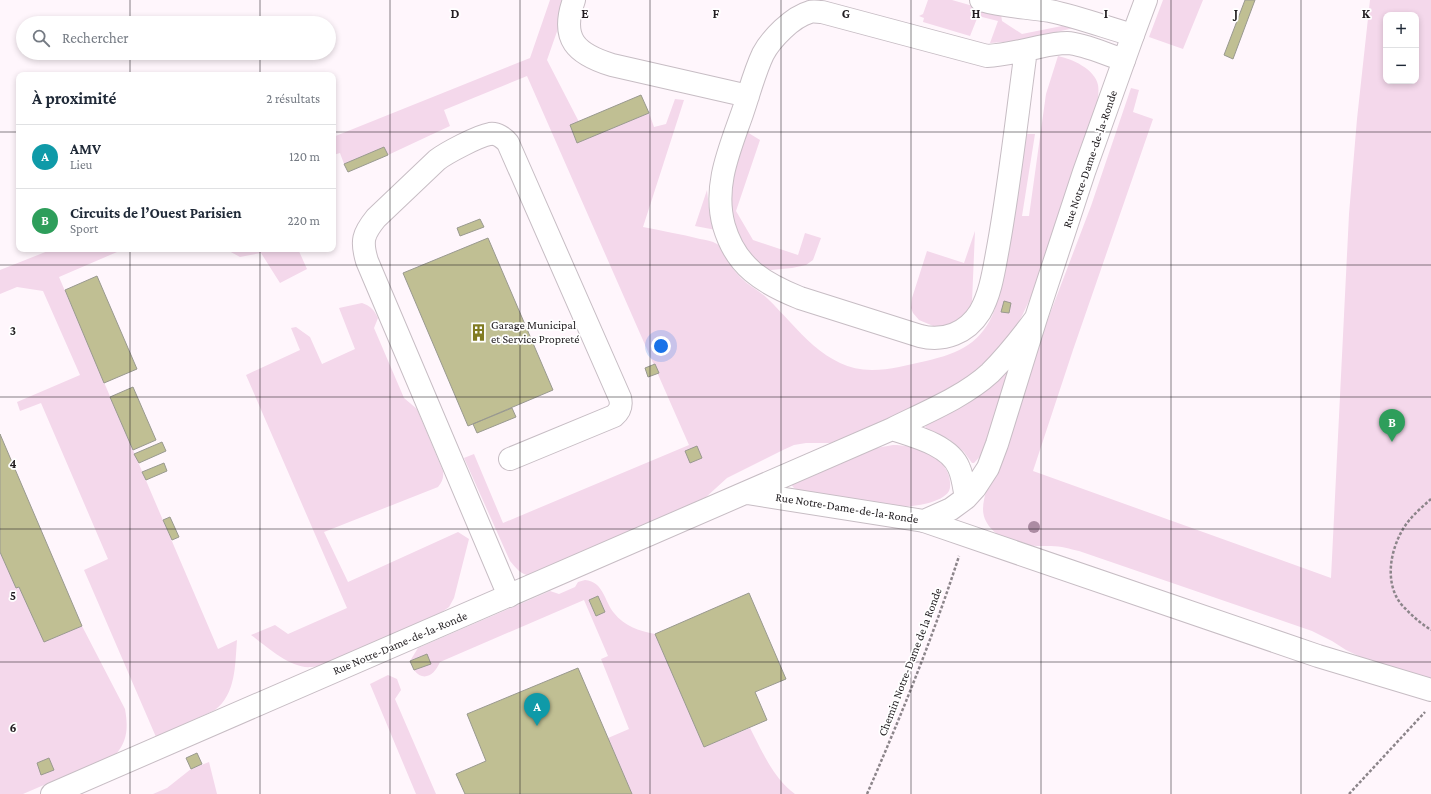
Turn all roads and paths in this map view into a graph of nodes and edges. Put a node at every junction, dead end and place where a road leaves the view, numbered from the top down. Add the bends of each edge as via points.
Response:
1 (574, 0) edge
2 (981, 0) edge
3 (1146, 0) edge
4 (1132, 35) junction
5 (1026, 50) junction
6 (1124, 60) junction
7 (748, 96) junction
8 (1036, 318) junction
9 (892, 429) junction
10 (510, 459) dead end
11 (747, 493) junction
12 (966, 498) junction
13 (1431, 499) edge
14 (924, 521) junction
15 (965, 535) junction
16 (509, 596) junction
17 (1431, 630) edge
18 (1431, 690) edge
19 (1426, 711) dead end
20 (52, 794) edge
21 (867, 794) edge
22 (1349, 794) edge

1 - 7 main road via 569,27 571,37 584,54 612,65
2 - 4 main road via 1004,6 1053,12
3 - 4 main road, Rue Notre-Dame-de-la-Ronde
4 - 6 main road, Rue Notre-Dame-de-la-Ronde
5 - 6 main road via 1067,43
5 - 7 main road via 987,56 837,15 811,12 791,22 771,43 764,53
5 - 7 main road via 992,278 975,319 961,331 944,338 920,336 784,292 753,273 738,256 724,226 720,187 724,166
6 - 8 main road, Rue Notre-Dame-de-la-Ronde
8 - 9 main road, Rue Notre-Dame-de-la-Ronde via 1014,348 989,374 956,398
8 - 12 main road, Rue Notre-Dame-de-la-Ronde via 988,468
9 - 11 main road, Rue Notre-Dame-de-la-Ronde
9 - 12 main road via 928,441 947,452 959,467
10 - 16 main road via 614,416 621,408 621,403 508,143 500,136 489,134 437,160 376,218 368,228 363,243 367,260
11 - 14 main road, Rue Notre-Dame-de-la-Ronde
11 - 16 main road, Rue Notre-Dame-de-la-Ronde
12 - 14 main road, Rue Notre-Dame-de-la-Ronde via 951,510
13 - 17 path via 1413,516 1401,534 1394,548 1391,578 1394,592 1401,603
14 - 15 main road
15 - 18 main road via 1310,653
15 - 21 path, Chemin Notre-Dame de la Ronde via 942,609
16 - 20 main road, Rue Notre-Dame-de-la-Ronde
19 - 22 path

